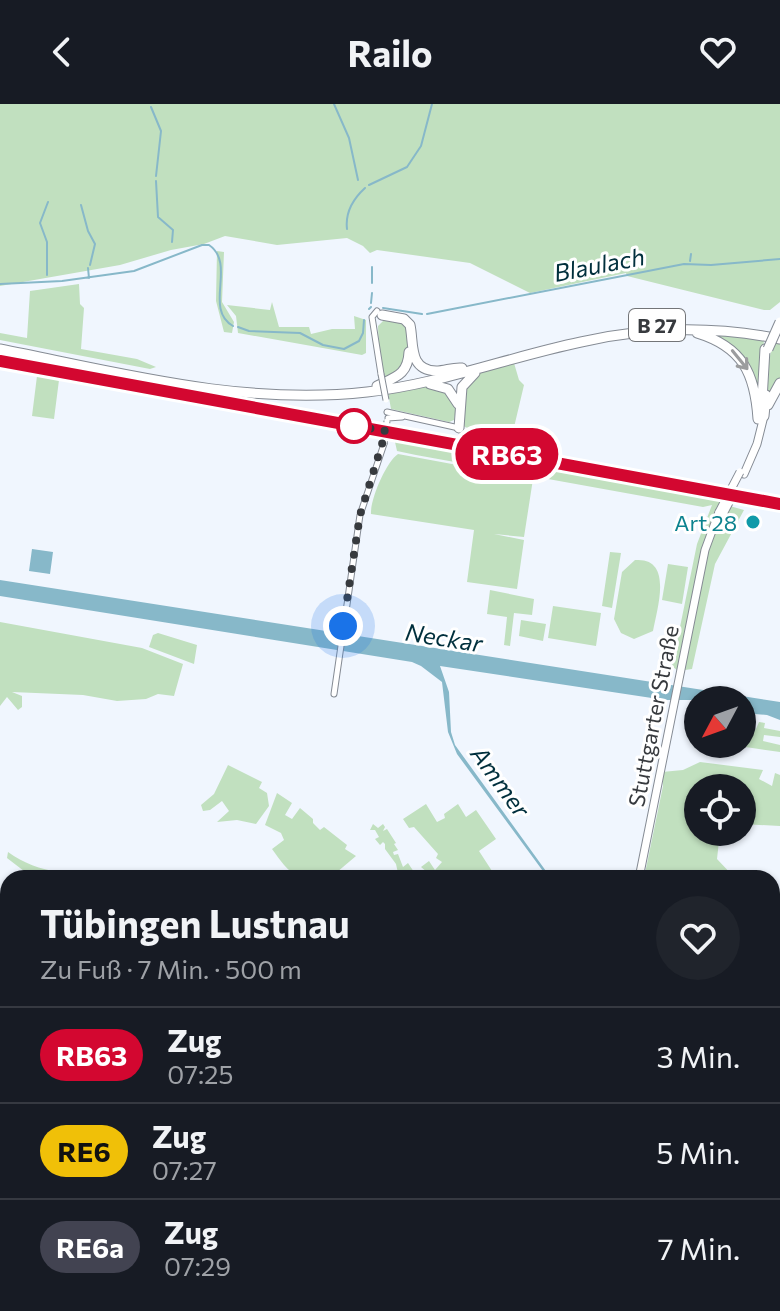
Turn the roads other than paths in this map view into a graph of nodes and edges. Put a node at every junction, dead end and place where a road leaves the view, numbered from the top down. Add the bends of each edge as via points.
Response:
1 (379, 319) junction
2 (779, 320) edge
3 (686, 330) junction
4 (780, 337) edge
5 (0, 347) edge
6 (462, 368) junction
7 (482, 368) junction
8 (426, 382) junction
9 (780, 383) edge
10 (377, 386) junction
11 (387, 417) junction
12 (761, 418) junction
13 (456, 427) junction
14 (334, 694) dead end
15 (641, 870) edge

1 - 6 highway via 404,319 410,325 412,353 421,366 433,371
1 - 10 highway via 406,324 409,358 400,375
1 - 11 street, bridge via 376,333
2 - 12 highway, bridge via 766,349
3 - 4 highway, B 27
3 - 7 highway, B 27 via 606,337
3 -> 12 highway via 718,341 740,359 755,388
4 - 6 highway, B 27 via 716,325 634,327
5 - 8 highway, B 27 via 244,393 337,395
5 - 10 highway, B 27 via 235,387
6 - 10 highway, B 27
7 - 8 highway, B 27
7 - 13 highway via 462,387
8 - 13 highway via 446,387 455,396
9 - 12 highway
11 - 13 street
11 - 14 street, bridge via 384,444 360,515
12 - 15 main road, Stuttgarter Straße, bridge via 742,473 708,536

